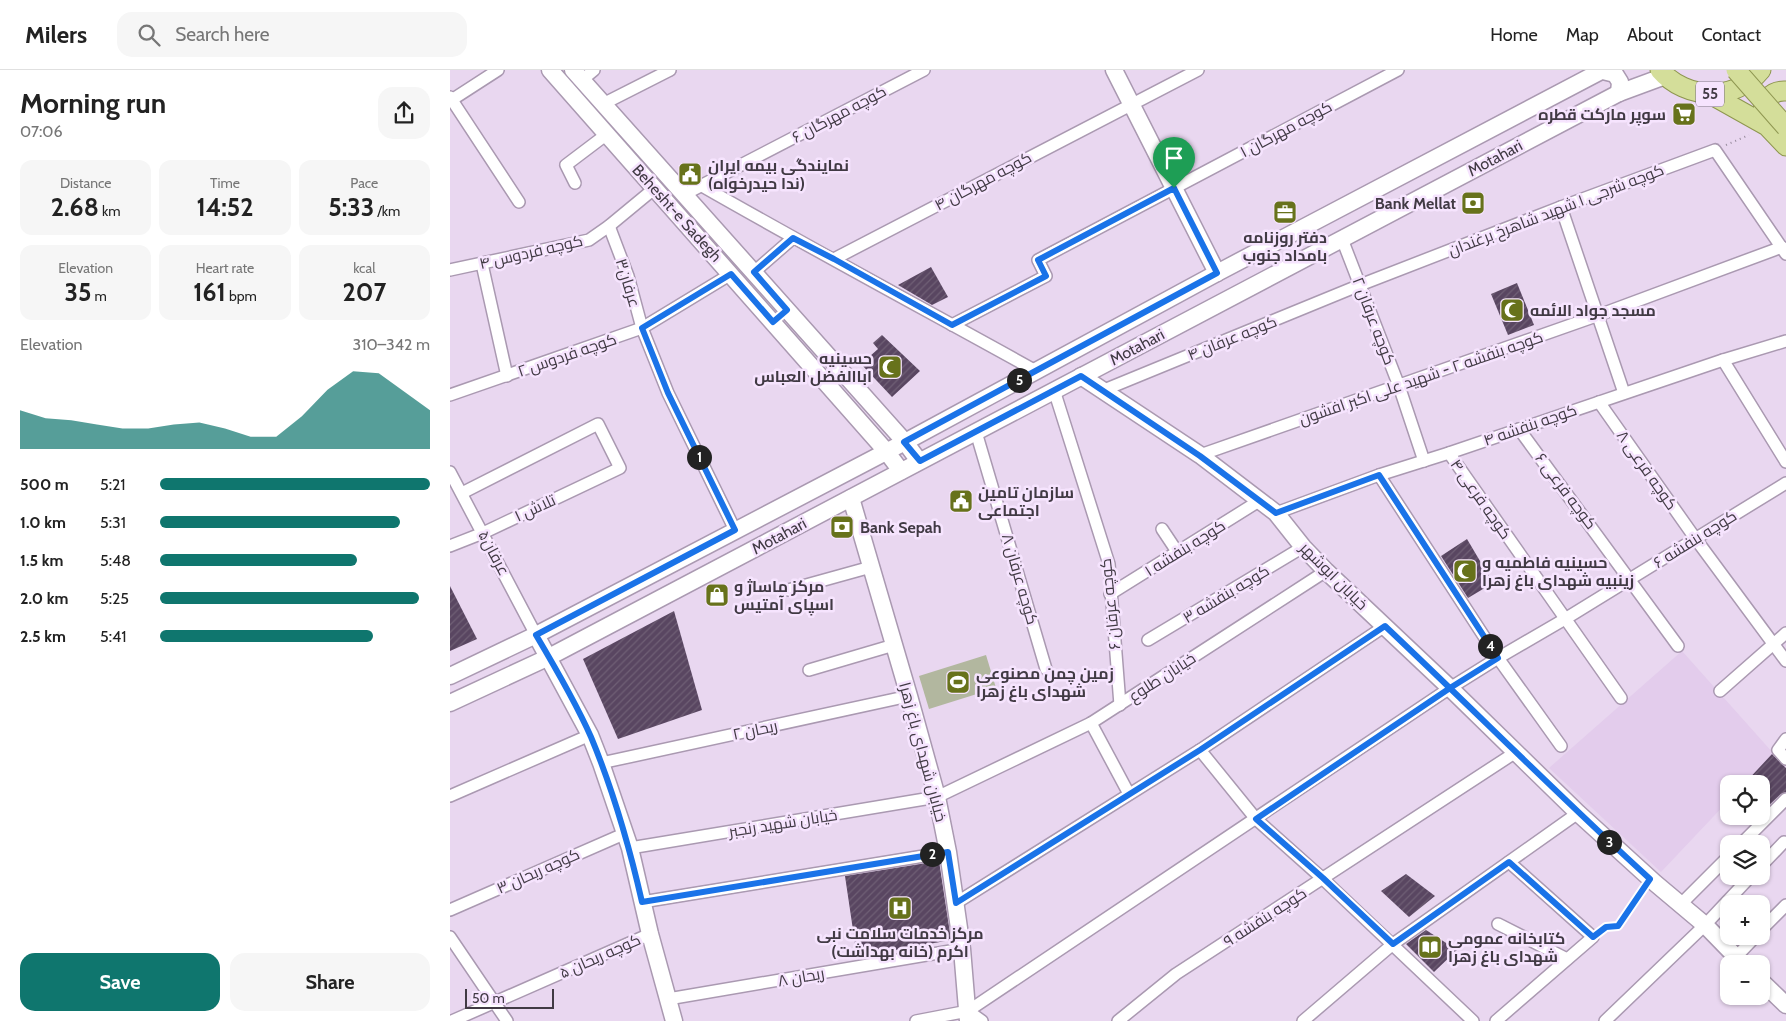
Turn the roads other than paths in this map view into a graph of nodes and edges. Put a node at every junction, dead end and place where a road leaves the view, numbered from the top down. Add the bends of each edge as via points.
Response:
1 (498, 70) edge
2 (550, 70) edge
3 (670, 70) edge
4 (924, 70) edge
5 (1114, 70) edge
6 (1198, 70) edge
7 (1398, 70) edge
8 (1603, 70) edge
9 (1736, 70) edge
10 (1761, 70) edge
11 (583, 73) edge
12 (1663, 73) edge
13 (1786, 92) edge
14 (1619, 93) junction
15 (1710, 94) junction
16 (451, 99) edge
17 (603, 104) junction
18 (1131, 104) junction
19 (1786, 127) edge
20 (1759, 130) junction
21 (608, 134) junction
22 (1786, 146) edge
23 (575, 183) dead end
24 (702, 186) junction
25 (654, 188) junction
26 (1174, 188) junction
27 (685, 194) junction
28 (519, 202) dead end
29 (1561, 207) junction
30 (609, 226) junction
31 (793, 238) junction
32 (1342, 239) junction
33 (1784, 250) edge
34 (834, 259) junction
35 (482, 264) junction
36 (450, 270) edge
37 (754, 272) junction
38 (1217, 273) junction
39 (731, 274) junction
40 (1360, 285) junction
41 (787, 310) junction
42 (1598, 315) junction
43 (773, 322) junction
44 (952, 325) junction
45 (642, 328) junction
46 (1786, 341) edge
47 (1723, 360) junction
48 (1036, 371) junction
49 (507, 376) junction
50 (1081, 376) junction
51 (1399, 386) junction
52 (1054, 390) junction
53 (1104, 390) junction
54 (1624, 393) junction
55 (450, 395) edge
56 (1599, 402) junction
57 (1520, 429) junction
58 (976, 432) junction
59 (904, 442) junction
60 (886, 452) junction
61 (1449, 453) junction
62 (1200, 456) junction
63 (920, 461) junction
64 (1424, 461) junction
65 (1786, 462) edge
66 (901, 471) junction
67 (450, 472) edge
68 (1379, 475) junction
69 (1786, 483) edge
70 (462, 493) junction
71 (851, 498) junction
72 (1258, 501) junction
73 (1276, 513) junction
74 (1162, 529) dead end
75 (735, 530) junction
76 (483, 533) junction
77 (1695, 538) junction
78 (450, 546) edge
79 (1303, 547) junction
80 (1178, 553) junction
81 (871, 567) junction
82 (1326, 571) junction
83 (1630, 578) junction
84 (788, 590) dead end
85 (1110, 594) junction
86 (1565, 619) junction
87 (1385, 626) junction
88 (1786, 633) edge
89 (536, 635) junction
90 (1148, 640) dead end
91 (1774, 644) junction
92 (894, 645) junction
93 (1678, 646) dead end
94 (549, 657) junction
95 (1498, 658) junction
96 (1786, 661) edge
97 (1046, 669) dead end
98 (809, 670) dead end
99 (450, 676) edge
100 (1450, 688) junction
101 (1720, 691) dead end
102 (909, 696) junction
103 (1621, 698) dead end
104 (450, 703) edge
105 (1120, 705) junction
106 (1091, 723) junction
107 (590, 735) junction
108 (1786, 739) edge
109 (1561, 746) dead end
110 (1200, 750) junction
111 (1516, 752) junction
112 (1786, 759) edge
113 (601, 763) junction
114 (1129, 794) junction
115 (450, 796) edge
116 (937, 798) junction
117 (1786, 799) edge
118 (1578, 813) junction
119 (1256, 819) junction
120 (1750, 835) edge
121 (628, 841) junction
122 (1784, 842) dead end
123 (948, 852) junction
124 (1770, 857) edge
125 (1509, 862) junction
126 (1720, 865) edge
127 (1323, 878) junction
128 (1743, 885) edge
129 (642, 902) junction
130 (956, 903) junction
131 (1681, 904) junction
132 (1786, 905) edge
133 (450, 910) edge
134 (1770, 921) edge
135 (1498, 924) dead end
136 (1705, 925) junction
137 (650, 934) junction
138 (450, 937) edge
139 (1393, 944) junction
140 (962, 950) junction
141 (1735, 955) edge
142 (1567, 959) junction
143 (1770, 990) edge
144 (668, 1000) junction
145 (495, 1002) junction
146 (1786, 1005) edge
147 (968, 1016) edge
148 (452, 1021) edge
149 (507, 1021) edge
150 (674, 1021) edge
151 (916, 1021) edge
152 (982, 1021) edge
153 (1118, 1021) edge
154 (1304, 1021) edge
155 (1473, 1021) edge
156 (1496, 1021) edge
157 (1606, 1021) edge

1 - 16 street
2 - 21 street, Behesht-e Sadegh
3 - 17 street
4 - 24 street, کوچه مهرگان ۶
5 - 18 street
6 - 18 street, کوچه مهرگان ۴
7 - 26 street, کوچه مهرگان ۱
8 - 14 street via 1615,74 1620,82
8 - 38 street, Motahari
9 - 19 main road, bridge
10 - 15 main road, Motahari / 55 via 1743,86
11 - 17 street, Behesht-e Sadegh
12 - 14 street, Motahari
12 - 15 main road, Motahari / 55 via 1683,88
13 - 20 main road via 1772,94 1765,100
14 - 32 street, Motahari
15 - 20 main road, 55
16 - 28 street
17 - 27 street, Behesht-e Sadegh
18 - 26 street
18 - 34 street, کوچه مهرگان ۴
20 - 22 main road, 55
21 - 23 street via 566,165
21 - 25 street, Behesht-e Sadegh
24 - 27 street, کوچه مهرگان ۶
24 - 31 street
25 - 30 street, کوچه فردوس ۴
25 - 39 street, Behesht-e Sadegh
26 - 38 street
26 - 44 street, کوچه مهرگان ۱ via 1038,260 1046,276
27 - 37 street, Behesht-e Sadegh
29 - 33 street, کوچه شرجی ۱ شهید شاهرخ برغندان via 1715,150
29 - 40 street, کوچه شرجی ۱ شهید شاهرخ برغندان
29 - 42 street
30 - 35 street, کوچه فردوس ۴ via 589,240
30 - 45 street, عرفان۳ via 628,276
31 - 34 street
31 - 37 street
32 - 40 street, کوچه عرفان ۲
32 - 50 street, Motahari
33 - 42 street, کوچه بنفشه ۲ - شهید علی اکبر افشون
34 - 44 street
35 - 36 street, کوچه فردوس ۴
35 - 49 street
37 - 41 street, Behesht-e Sadegh
38 - 48 street, Motahari
39 - 43 street, Behesht-e Sadegh
39 - 45 street, کوچه فردوس ۲
40 - 51 street, کوچه عرفان ۲
40 - 53 street, کوچه عرفان ۴
41 - 43 street
41 - 59 street, Behesht-e Sadegh
42 - 51 street, کوچه بنفشه ۲ - شهید علی اکبر افشون
42 - 54 street
43 - 60 street, Behesht-e Sadegh
44 - 48 street
45 - 49 street, کوچه فردوس ۲
45 - 75 street, عرفان۳ via 668,393
46 - 47 street, کوچه بنفشه ۴
47 - 54 street, کوچه بنفشه ۴
47 - 65 street
48 - 59 street, Motahari
49 - 55 street, کوچه فردوس ۲
50 - 52 street, Motahari
50 - 53 street, خیابان ابوشهر
51 - 62 street, کوچه بنفشه ۲ - شهید علی اکبر افشون
51 - 64 street, کوچه عرفان ۲
52 - 58 street, Motahari
52 - 85 street, کوچه عرفان ۶ via 1109,564
53 - 62 street, خیابان ابوشهر
54 - 56 street, کوچه بنفشه ۴
56 - 57 street, کوچه بنفشه ۴
56 - 77 street, کوچه فرعی ۸
57 - 61 street, کوچه بنفشه ۴
57 - 83 street, کوچه فرعی ۶
58 - 63 street, Motahari
58 - 97 street, کوچه عرفان ۸
59 - 60 street, Motahari
59 - 63 street, Behesht-e Sadegh
60 - 66 street, Behesht-e Sadegh
60 - 75 street, Motahari
61 - 64 street, کوچه بنفشه ۴
61 - 86 street, کوچه فرعی ۴
62 - 72 street, خیابان ابوشهر
63 - 66 street, Motahari
64 - 68 street, کوچه بنفشه ۴
66 - 71 street, Motahari
67 - 70 street, عرفان۵
68 - 73 street, کوچه بنفشه ۴
68 - 95 street
69 - 77 street, کوچه بنفشه ۶
70 - 76 street, عرفان۵
70 - 76 street, تلاش ۱ via 598,424 620,468
71 - 81 street, خیابان شهدای باغ‌ زهرا
71 - 94 street, Motahari
72 - 73 street, خیابان ابوشهر
72 - 80 street, کوچه بنفشه ۱
73 - 79 street, خیابان ابوشهر
74 - 80 street
75 - 89 street, Motahari
76 - 78 street, تلاش ۱
76 - 89 street, عرفان۵
77 - 83 street, کوچه بنفشه ۶
77 - 91 street, کوچه فرعی ۸
79 - 82 street, خیابان ابوشهر
79 - 90 street, کوچه بنفشه ۳
80 - 85 street, کوچه بنفشه ۱
81 - 84 street
81 - 92 street, خیابان شهدای باغ‌ زهرا
82 - 87 street, خیابان ابوشهر
82 - 105 street, خیابان طلوع
83 - 86 street, کوچه بنفشه ۶
83 - 93 street, کوچه فرعی ۶
85 - 105 street, کوچه عرفان ۶
86 - 95 street, کوچه بنفشه ۶
86 - 103 street, کوچه فرعی ۴
87 - 100 street, خیابان ابوشهر
87 - 110 street
88 - 91 street
89 - 94 street
89 - 99 street, Motahari
91 - 96 street, کوچه فرعی ۸
91 - 101 street
92 - 98 street
92 - 102 street, خیابان شهدای باغ‌ زهرا
94 - 104 street, Motahari
94 - 107 street
95 - 100 street, کوچه بنفشه ۶
95 - 109 street
100 - 111 street, خیابان ابوشهر
100 - 119 street, کوچه بنفشه ۶
102 - 113 street, ریحان ۲
102 - 116 street, خیابان شهدای باغ‌ زهرا
105 - 106 street, خیابان طلوع
106 - 114 street
106 - 116 street, خیابان طلوع
107 - 113 street
107 - 115 street
108 - 112 street via 1778,750
110 - 114 street
110 - 119 street
111 - 118 street, خیابان ابوشهر
111 - 127 street, کوچه بنفشه ۹
113 - 121 street
114 - 130 street
116 - 121 street, خیابان شهید رنجبر
116 - 123 street, خیابان شهدای باغ‌ زهرا
117 - 120 street
118 - 125 street
118 - 131 street, خیابان ابوشهر
119 - 127 street
119 - 147 street, کوچه بنفشه ۶
121 - 129 street
121 - 133 street, کوچه ریحان ۳
122 - 124 street
123 - 129 street
123 - 130 street, خیابان شهدای باغ‌ زهرا
125 - 139 street
125 - 142 street via 1593,937
126 - 131 street
127 - 139 street
127 - 153 street, کوچه بنفشه ۹ via 1176,974
128 - 136 street
129 - 137 street
130 - 140 street, خیابان شهدای باغ‌ زهرا
131 - 136 street, خیابان ابوشهر
132 - 134 street
135 - 142 street
136 - 141 street, خیابان ابوشهر
136 - 157 street
137 - 144 street
137 - 145 street, کوچه ریحان ۵
138 - 145 street
139 - 154 street
139 - 155 street
140 - 144 street, ریحان ۸
140 - 147 street, خیابان شهدای باغ‌ زهرا
142 - 156 street
143 - 146 street
144 - 150 street
145 - 148 street, کوچه ریحان ۵
145 - 149 street
147 - 151 street
147 - 152 street

